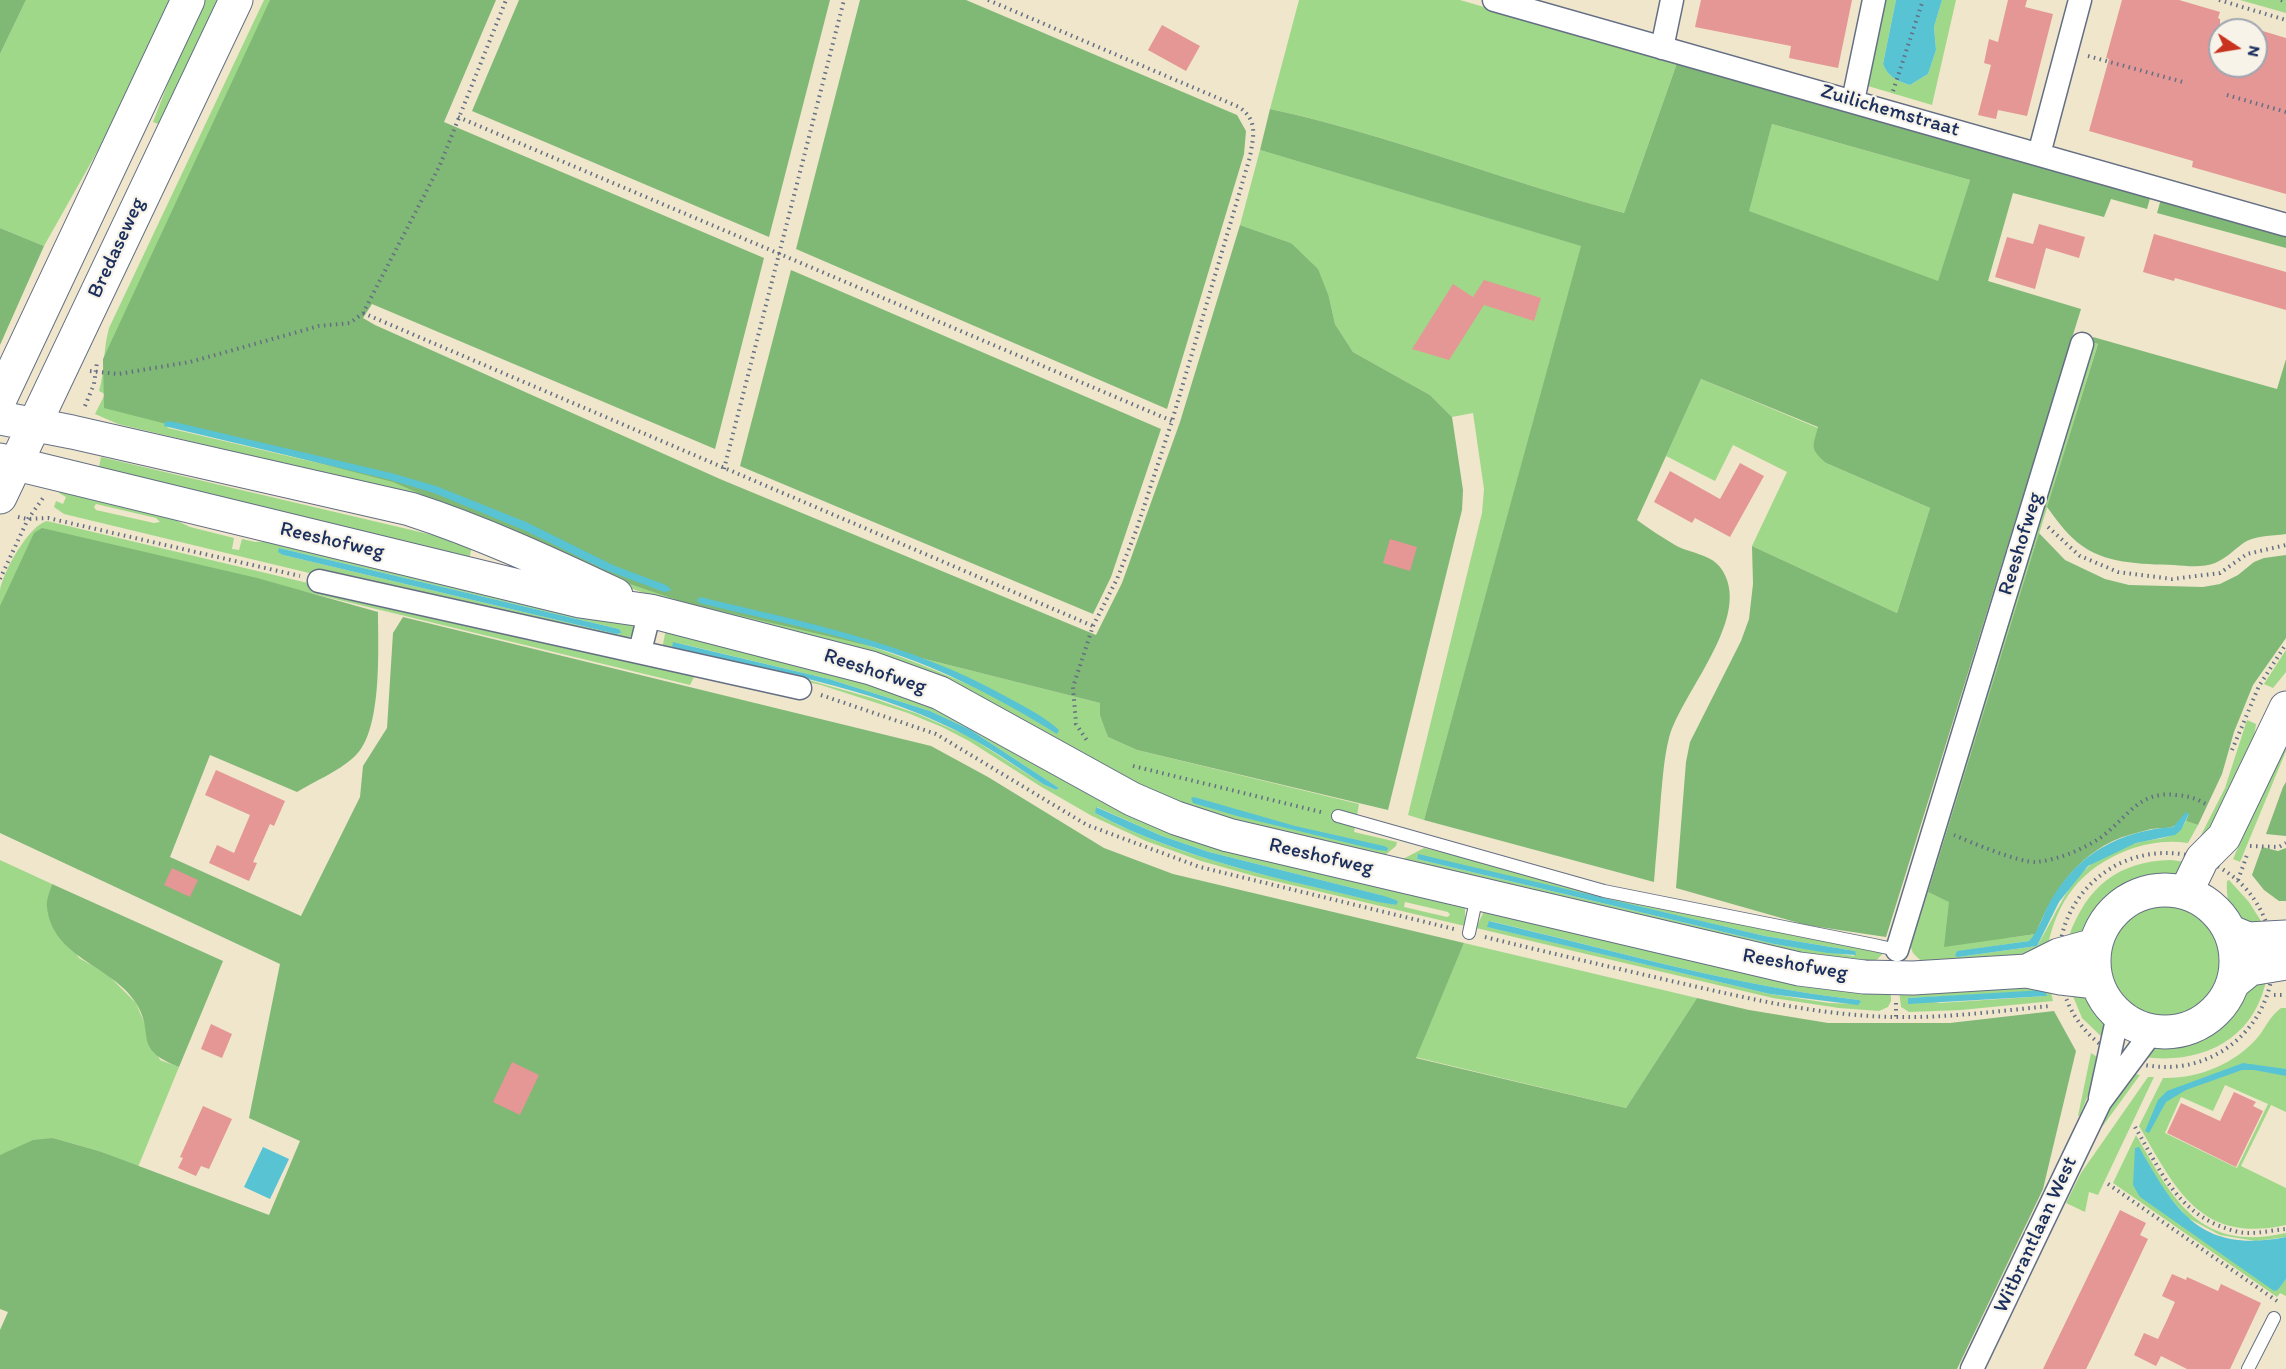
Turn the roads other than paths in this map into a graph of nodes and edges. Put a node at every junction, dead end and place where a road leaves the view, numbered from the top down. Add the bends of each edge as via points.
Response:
1 (188, 0) edge
2 (236, 0) edge
3 (1494, 0) edge
4 (1672, 0) edge
5 (1875, 0) edge
6 (2080, 0) edge
7 (1662, 48) junction
8 (1852, 100) junction
9 (2039, 154) junction
10 (2286, 225) edge
11 (2082, 344) dead end
12 (0, 399) edge
13 (0, 418) edge
14 (34, 424) junction
15 (8, 462) edge
16 (0, 497) edge
17 (319, 581) road end
18 (650, 611) junction
19 (640, 651) junction
20 (800, 688) dead end
21 (2286, 708) edge
22 (1338, 816) road end
23 (1478, 895) junction
24 (2197, 898) junction
25 (2277, 928) edge
26 (2231, 932) junction
27 (1469, 933) dead end
28 (2095, 945) junction
29 (2286, 963) edge
30 (1897, 964) junction
31 (2063, 979) junction
32 (2096, 982) junction
33 (2234, 982) junction
34 (2118, 1016) junction
35 (2152, 1032) junction
36 (2100, 1102) junction
37 (2274, 1318) dead end
38 (1972, 1369) edge
39 (2248, 1369) edge

1 - 12 street, Bredaseweg
2 - 14 street, Bredaseweg
3 - 7 street, Zuilichemstraat
4 - 7 street
5 - 8 street
6 - 9 street
7 - 8 street, Zuilichemstraat
8 - 9 street, Zuilichemstraat
9 - 10 street, Zuilichemstraat
11 - 30 street, Reeshofweg via 1934,826
13 - 14 street, Reeshofweg
14 - 15 street, Bredaseweg
14 - 18 street, Reeshofweg via 410,509 524,552
15 - 16 street, Bredaseweg
15 - 18 street, Reeshofweg via 580,601
17 - 19 street, Reeshofweg
18 - 19 street
18 - 23 street, Reeshofweg via 871,668 940,693 1087,776 1187,821 1228,835
19 - 20 street, Reeshofweg
21 - 24 street via 2224,853
22 - 30 lane via 1604,891
23 - 27 lane
23 - 30 street, Reeshofweg via 1799,969 1864,977
24 - 26 street via 2221,916
24 - 28 street via 2169,889 2152,890 2129,899 2110,915
25 - 26 street via 2248,939
26 - 33 street via 2237,957
28 - 31 street, Reeshofweg
28 - 32 street
29 - 33 street via 2250,969
30 - 31 street, Reeshofweg via 2027,971
31 - 32 street, Reeshofweg
32 - 34 street
33 - 35 street via 2211,1017 2193,1027
34 - 35 street
34 - 36 street, Witbrantlaan West
35 - 36 street, Witbrantlaan West
36 - 38 street, Witbrantlaan West
37 - 39 lane

